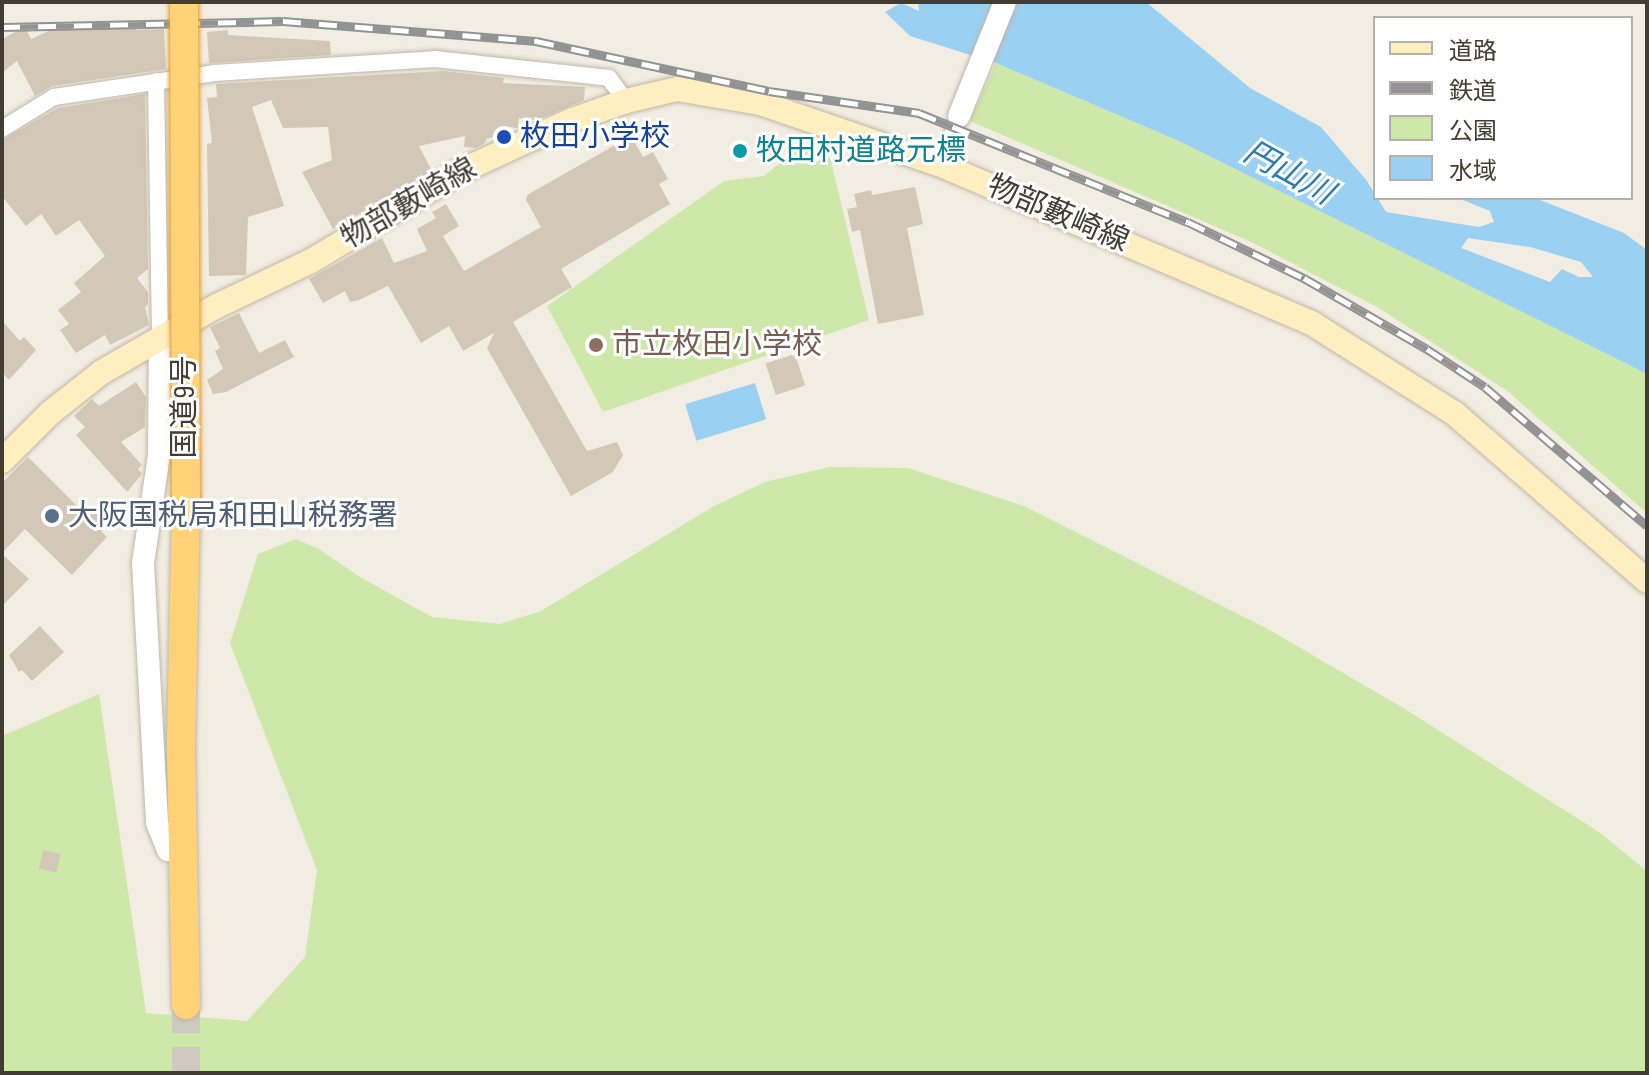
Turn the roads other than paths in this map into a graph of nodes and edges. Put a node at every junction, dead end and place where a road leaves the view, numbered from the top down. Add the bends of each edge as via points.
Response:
1 (184, 2) edge
2 (1005, 2) edge
3 (156, 81) junction
4 (626, 101) junction
5 (959, 116) joint
6 (2, 129) edge
7 (941, 165) junction
8 (160, 338) junction
9 (2, 461) edge
10 (1647, 581) edge
11 (185, 850) junction
12 (186, 1005) tunnel mouth

1 - 11 highway, 国道9号, bridge
2 - 5 street
3 - 4 street via 435,59 609,78
3 - 6 street via 47,98
3 - 8 street
4 - 7 main road, 物部藪崎線 via 677,89 760,103
4 - 8 main road, 物部藪崎線 via 459,172 311,261
5 - 7 street
7 - 10 main road, 物部藪崎線 via 1313,324 1454,413
8 - 9 main road, 物部藪崎線 via 102,372
8 - 11 street via 159,455 143,563 157,823 168,850
11 - 12 highway, 国道9号

